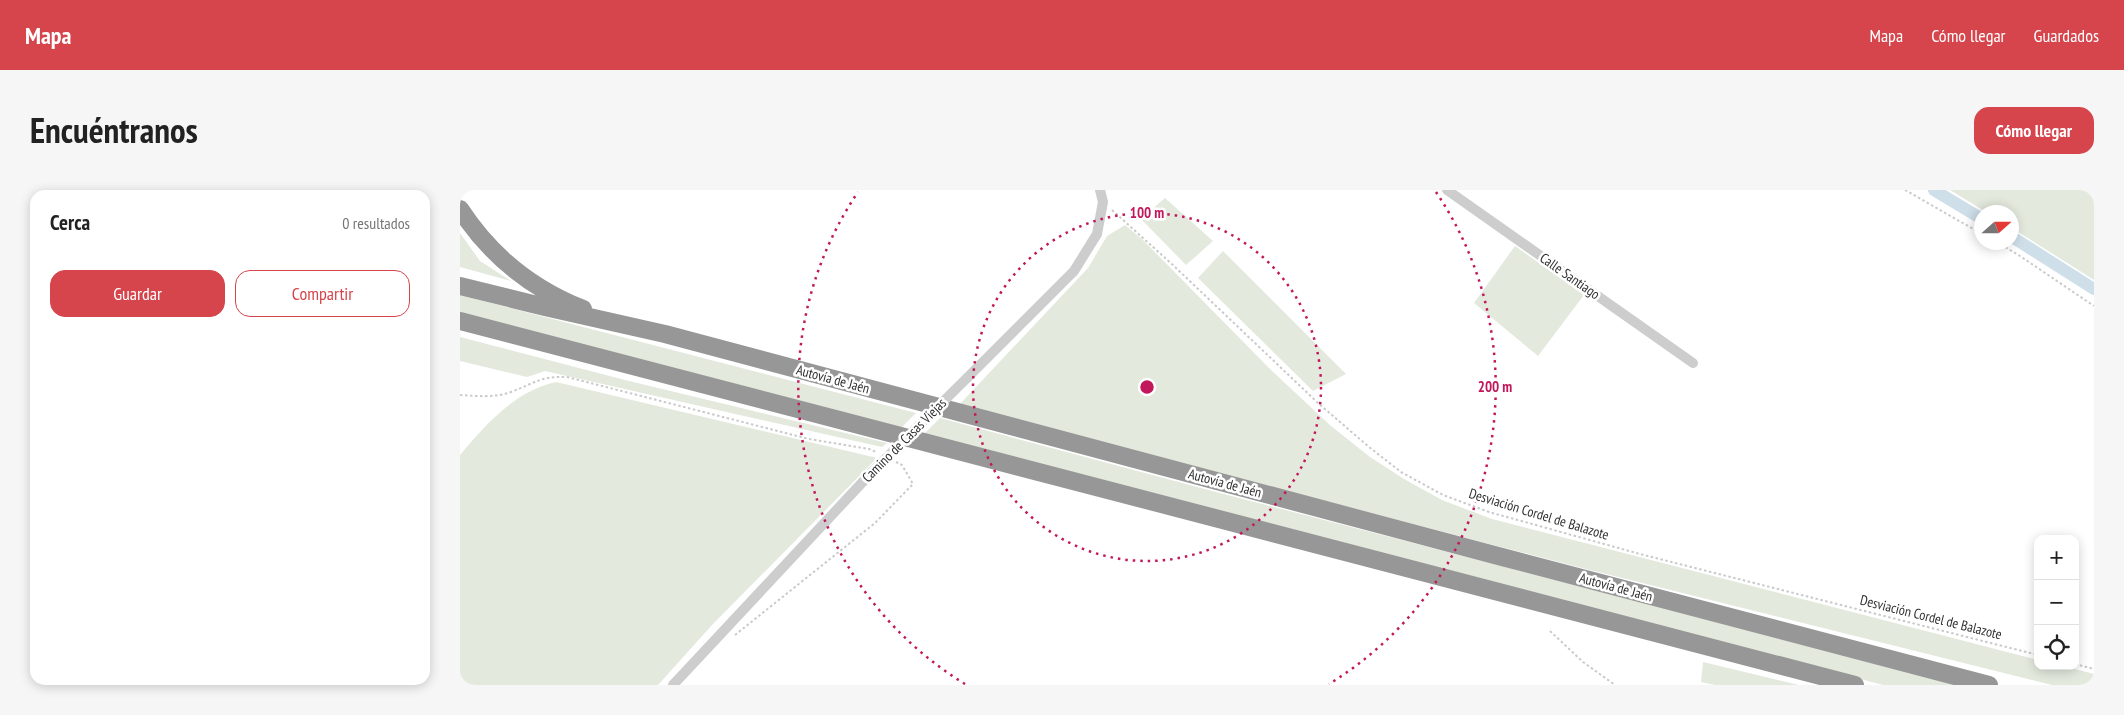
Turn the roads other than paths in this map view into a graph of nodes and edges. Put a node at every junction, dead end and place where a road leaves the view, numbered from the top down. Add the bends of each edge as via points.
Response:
1 (1100, 190) edge
2 (1446, 190) edge
3 (460, 209) edge
4 (460, 286) edge
5 (460, 322) edge
6 (665, 334) junction
7 (1693, 363) dead end
8 (675, 682) edge
9 (1855, 685) edge
10 (1989, 685) edge

1 - 8 street, Camino de Casas Viejas, bridge via 1103,202 1097,234 1074,271 872,472
2 - 7 street, Calle Santiago
3 - 6 highway via 482,240 507,265 545,291 581,308
4 - 6 highway, Autovía de Jaén
5 - 9 highway
6 - 10 highway, Autovía de Jaén

